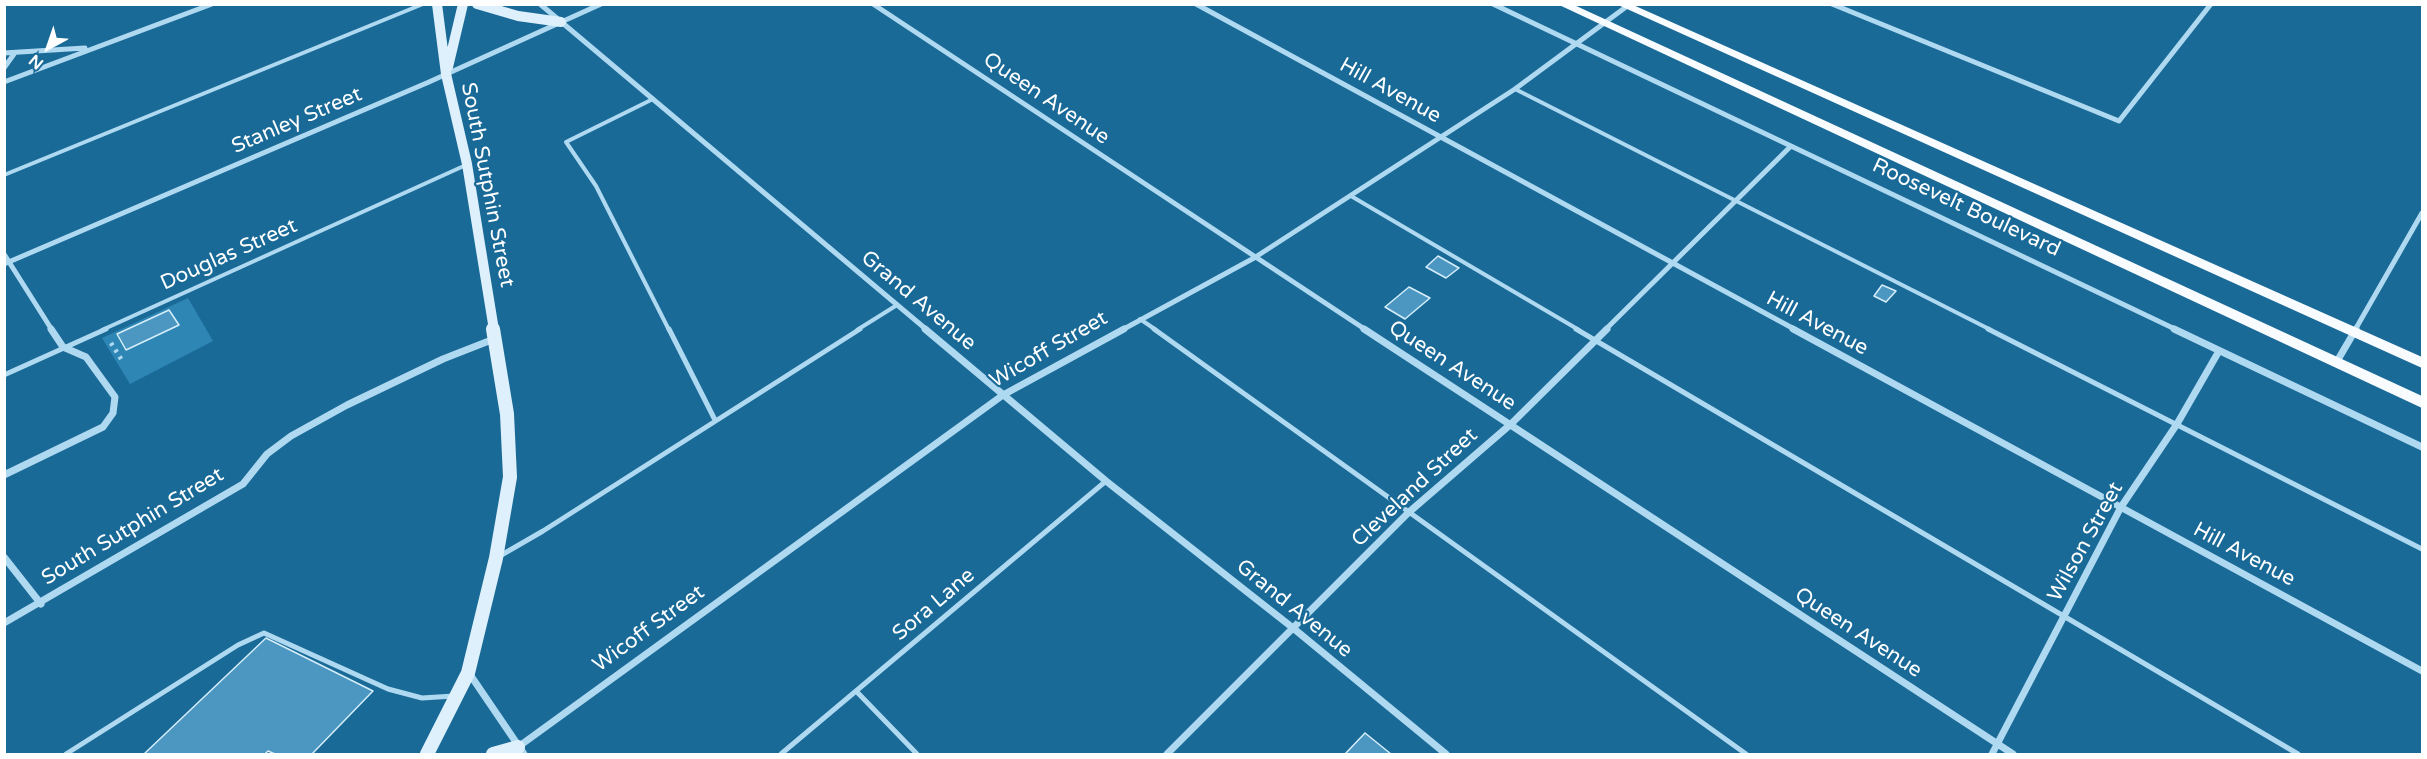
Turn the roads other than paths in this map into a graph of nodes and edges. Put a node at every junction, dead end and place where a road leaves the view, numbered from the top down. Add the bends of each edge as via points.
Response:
1 (212, 4) edge
2 (423, 4) edge
3 (437, 4) edge
4 (463, 4) edge
5 (477, 4) edge
6 (540, 4) edge
7 (601, 4) edge
8 (873, 4) edge
9 (1196, 4) edge
10 (1493, 4) edge
11 (1562, 4) edge
12 (1832, 4) edge
13 (2211, 4) edge
14 (1626, 5) edge
15 (561, 22) junction
16 (1604, 24) junction
17 (1578, 45) junction
18 (95, 47) junction
19 (4, 53) edge
20 (14, 54) junction
21 (4, 69) edge
22 (446, 75) junction
23 (4, 82) edge
24 (1515, 89) junction
25 (653, 99) junction
26 (1440, 137) junction
27 (1790, 147) junction
28 (467, 164) junction
29 (4, 176) edge
30 (1351, 196) junction
31 (1735, 202) junction
32 (2422, 213) edge
33 (4, 254) edge
34 (1254, 258) junction
35 (7, 263) edge
36 (1672, 264) junction
37 (897, 305) junction
38 (1140, 319) junction
39 (2354, 332) junction
40 (495, 339) junction
41 (1595, 339) junction
42 (63, 347) junction
43 (2219, 351) junction
44 (2336, 363) junction
45 (2422, 363) edge
46 (4, 375) edge
47 (1003, 394) junction
48 (2422, 402) edge
49 (715, 420) junction
50 (1511, 424) junction
51 (2176, 424) junction
52 (2422, 447) edge
53 (4, 475) edge
54 (1106, 481) junction
55 (2121, 507) junction
56 (1408, 513) junction
57 (2422, 549) edge
58 (4, 557) edge
59 (496, 558) junction
60 (41, 604) junction
61 (2064, 616) junction
62 (4, 623) edge
63 (1293, 628) junction
64 (2422, 671) edge
65 (468, 673) junction
66 (856, 692) junction
67 (456, 696) junction
68 (1998, 745) junction
69 (517, 752) edge
70 (68, 754) edge
71 (427, 754) edge
72 (493, 754) edge
73 (782, 754) edge
74 (917, 754) edge
75 (1167, 754) edge
76 (1446, 754) edge
77 (1746, 754) edge
78 (1992, 754) edge
79 (2013, 754) edge
80 (2298, 754) edge

1 - 18 street
2 - 29 lane
3 - 22 street, South Sutphin Street
4 - 22 street, South Sutphin Street
5 - 15 street via 518,16
6 - 15 street, Grand Avenue
7 - 15 street, Stanley Street
8 - 34 street, Queen Avenue
9 - 26 street, Hill Avenue
10 - 17 street, Roosevelt Boulevard
11 - 16 main road, Roosevelt Boulevard
12 - 13 street via 2119,121
14 - 16 street, Wicoff Street
14 - 39 main road, Roosevelt Boulevard
15 - 22 street, Stanley Street
15 - 25 street, Grand Avenue
16 - 17 street, Wicoff Street
16 - 44 main road, Roosevelt Boulevard
17 - 24 street, Wicoff Street
17 - 27 street, Roosevelt Boulevard
18 - 20 street
18 - 23 street
19 - 20 street
20 - 21 street
22 - 28 street, South Sutphin Street
22 - 35 street, Stanley Street
24 - 26 street, Wicoff Street
24 - 31 lane
25 - 37 street, Grand Avenue
25 - 49 lane via 566,142 596,186
26 - 30 street, Wicoff Street
26 - 36 street, Hill Avenue
27 - 31 street, Cleveland Street
27 - 43 street, Roosevelt Boulevard
28 - 40 street, South Sutphin Street
28 - 42 lane, Douglas Street
30 - 34 street, Wicoff Street
30 - 41 lane
31 - 36 street, Cleveland Street
31 - 51 lane
32 - 39 street
33 - 35 street
34 - 38 street, Wicoff Street
34 - 50 street, Queen Avenue
35 - 42 street
36 - 41 street, Cleveland Street
36 - 55 street, Hill Avenue
37 - 47 street, Grand Avenue
37 - 49 lane
38 - 47 street, Wicoff Street
38 - 56 lane
39 - 44 street
39 - 45 main road, Roosevelt Boulevard
40 - 59 street, South Sutphin Street via 507,414 510,477
40 - 60 street, South Sutphin Street via 443,359 291,436 267,454 243,484
41 - 50 street, Cleveland Street
41 - 61 lane
42 - 46 lane, Douglas Street
42 - 53 street via 86,357 115,397 113,413 103,427
43 - 51 street, Wilson Street
43 - 52 street, Roosevelt Boulevard
44 - 48 main road, Roosevelt Boulevard
47 - 54 street, Grand Avenue
47 - 69 street, Wicoff Street
49 - 59 lane
50 - 56 street, Cleveland Street
50 - 68 street, Queen Avenue
51 - 55 street, Wilson Street
51 - 57 lane
54 - 63 street, Grand Avenue
54 - 66 lane, Sora Lane
55 - 61 street, Wilson Street
55 - 64 street, Hill Avenue
56 - 63 street, Cleveland Street
56 - 77 lane
58 - 60 street
59 - 65 street, South Sutphin Street
60 - 62 street, South Sutphin Street
61 - 68 street, Wilson Street
61 - 80 lane
63 - 75 street, Cleveland Street
63 - 76 street, Grand Avenue
65 - 67 street, South Sutphin Street
65 - 69 street
66 - 73 lane, Sora Lane
66 - 74 lane
67 - 70 lane via 422,698 388,689 264,633 244,641
67 - 71 street, South Sutphin Street
68 - 78 street, Wilson Street
68 - 79 street, Queen Avenue
69 - 72 street

